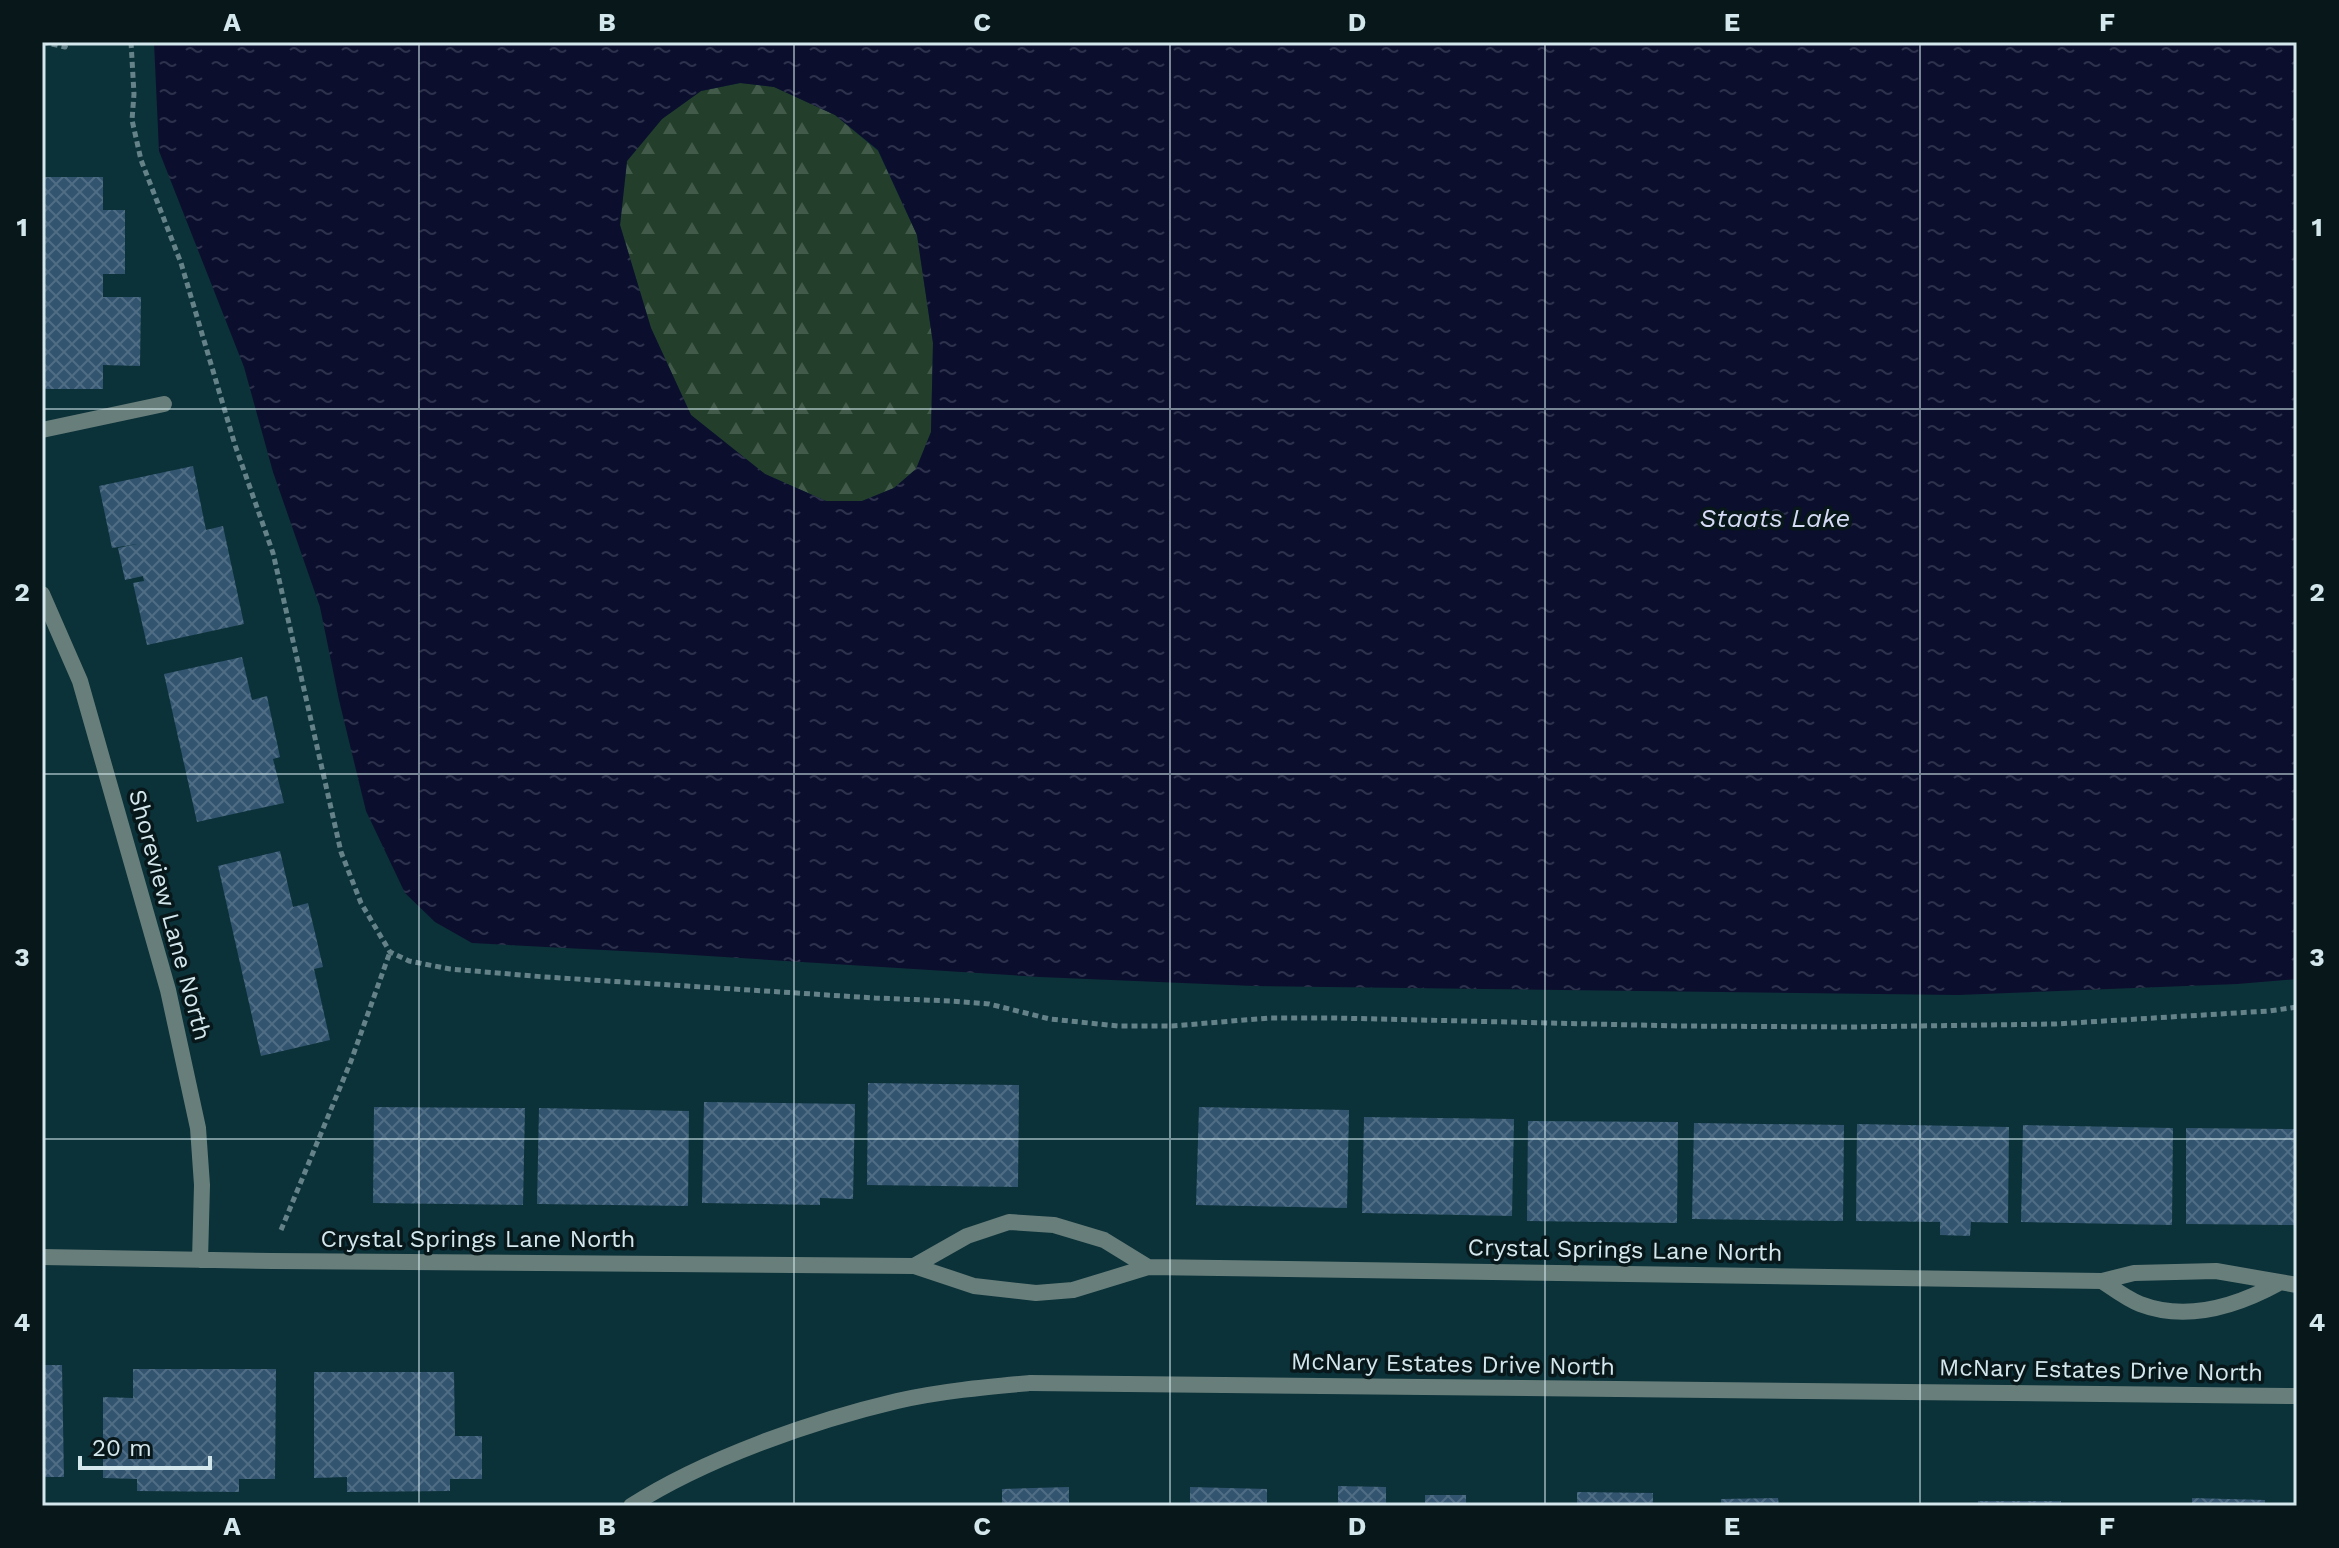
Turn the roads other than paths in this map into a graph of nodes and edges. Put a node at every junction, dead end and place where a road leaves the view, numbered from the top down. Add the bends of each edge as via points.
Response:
1 (164, 404) dead end
2 (42, 430) edge
3 (42, 594) edge
4 (42, 1257) edge
5 (200, 1260) junction
6 (914, 1266) junction
7 (1148, 1267) junction
8 (2102, 1281) junction
9 (2279, 1283) junction
10 (2297, 1285) edge
11 (2297, 1396) edge
12 (631, 1506) edge

1 - 2 street
3 - 5 street, Shoreview Lane North via 80,681 168,990 198,1128
4 - 5 street, Crystal Springs Lane North
5 - 6 street, Crystal Springs Lane North
6 - 7 street, Crystal Springs Lane North via 974,1286 1036,1293 1073,1290
6 - 7 street, Crystal Springs Lane North via 967,1236 1009,1222 1054,1225 1104,1240
7 - 8 street, Crystal Springs Lane North
8 - 9 street, Crystal Springs Lane North via 2134,1273 2216,1271
8 - 9 street via 2138,1303 2168,1312 2214,1309
9 - 10 street, Crystal Springs Lane North
11 - 12 street, McNary Estates Drive North via 1030,1383 898,1401 834,1419 750,1448

